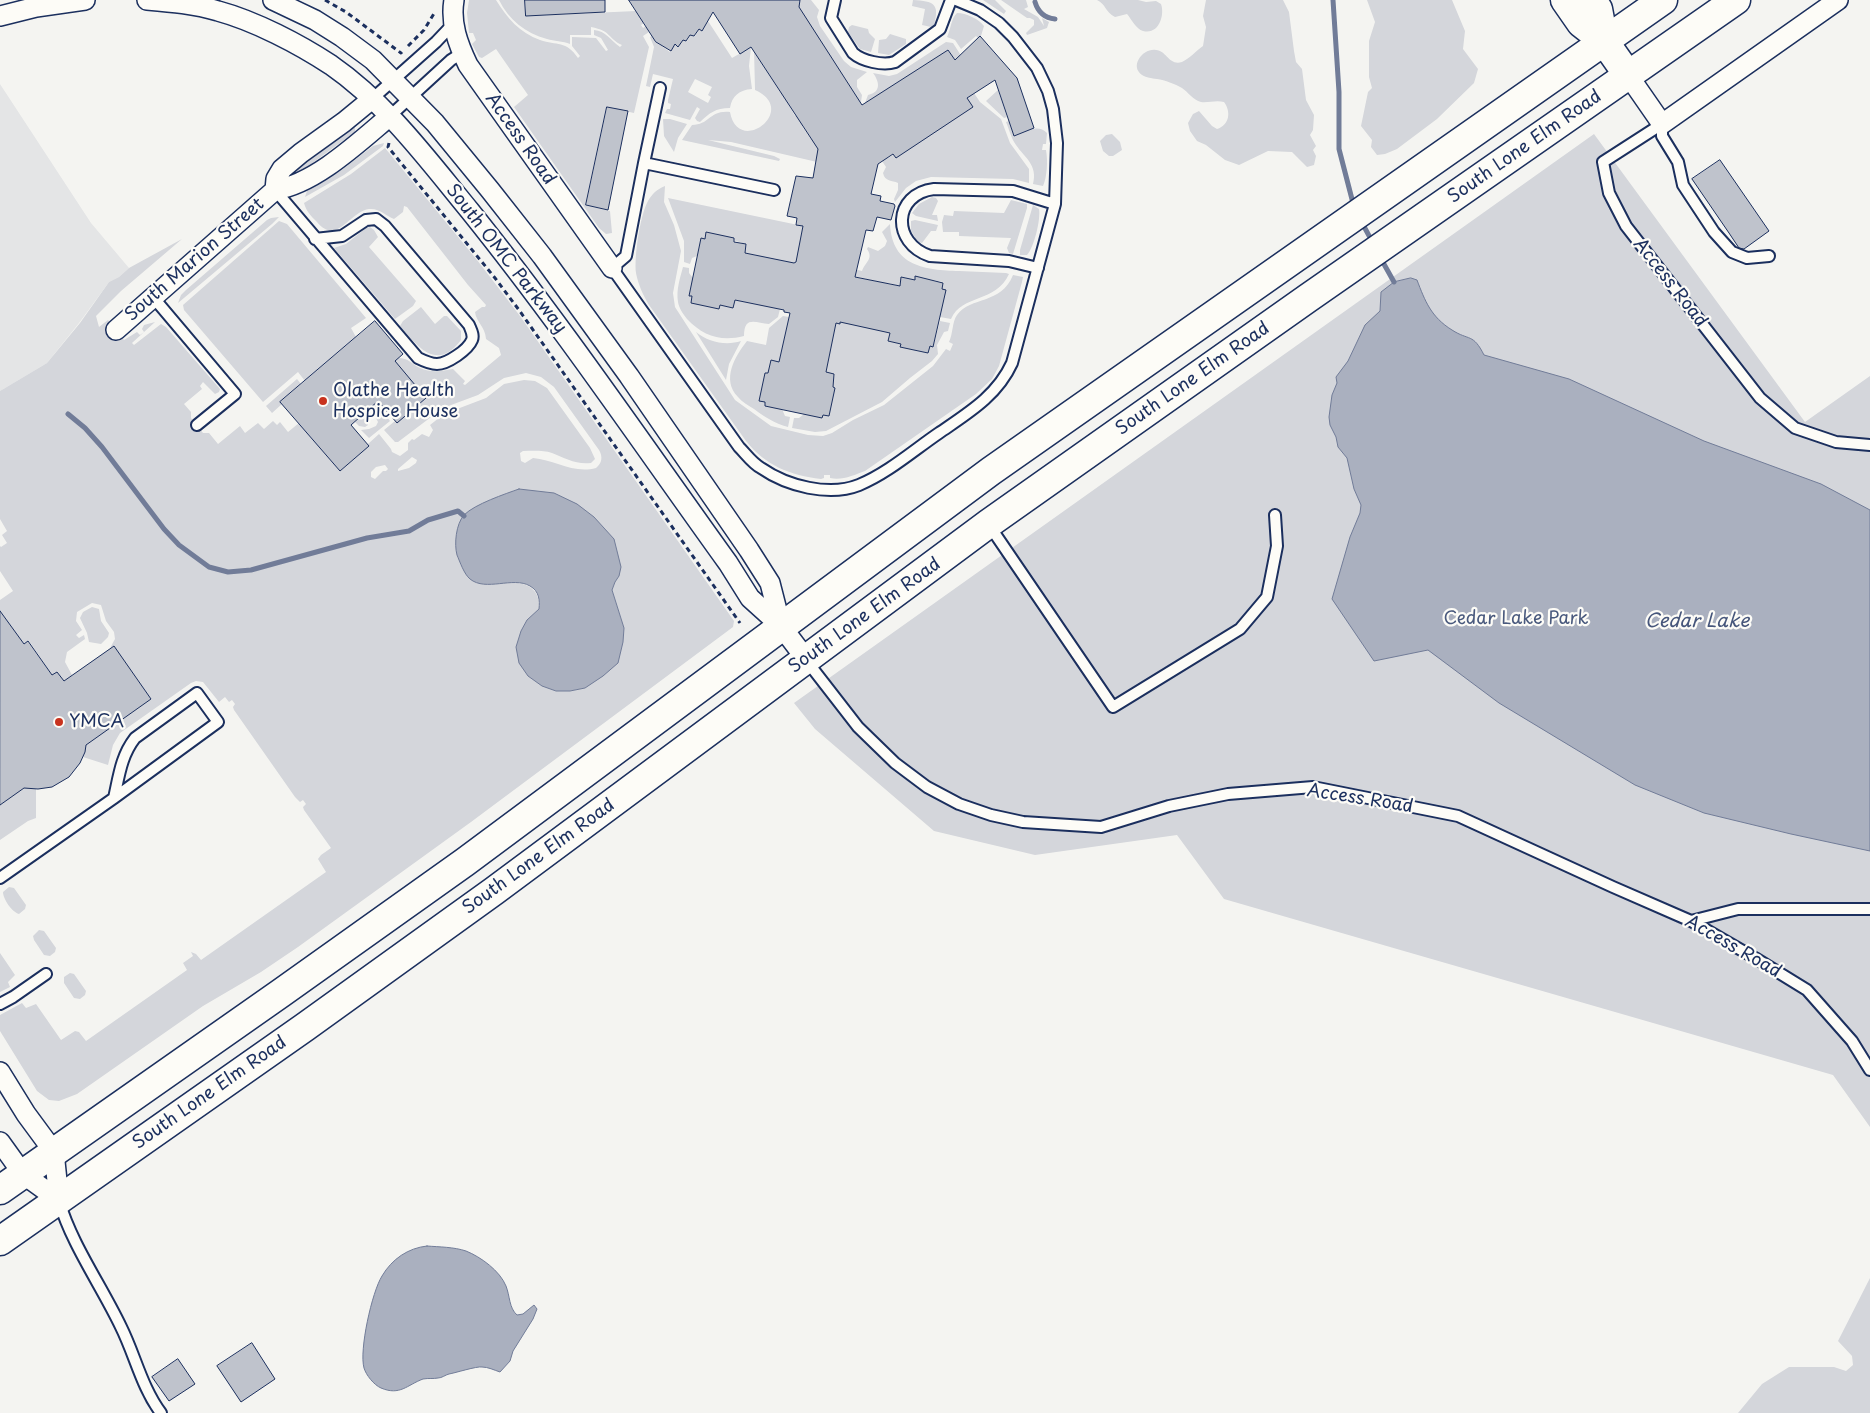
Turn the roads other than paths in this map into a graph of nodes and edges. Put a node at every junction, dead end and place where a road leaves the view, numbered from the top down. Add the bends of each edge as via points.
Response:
1 (85, 0) edge
2 (147, 0) edge
3 (273, 0) edge
4 (835, 0) edge
5 (951, 0) edge
6 (956, 0) edge
7 (1565, 0) edge
8 (1591, 0) edge
9 (1663, 0) edge
10 (1736, 0) edge
11 (1838, 0) edge
12 (447, 3) edge
13 (0, 16) edge
14 (454, 23) junction
15 (1604, 41) junction
16 (462, 53) junction
17 (1628, 75) junction
18 (393, 80) junction
19 (660, 88) dead end
20 (410, 98) junction
21 (372, 99) junction
22 (390, 116) junction
23 (1662, 124) junction
24 (644, 163) junction
25 (275, 190) junction
26 (774, 190) dead end
27 (1055, 204) junction
28 (316, 239) junction
29 (1769, 256) dead end
30 (612, 268) junction
31 (1038, 268) junction
32 (153, 298) junction
33 (116, 330) dead end
34 (197, 425) dead end
35 (1870, 445) edge
36 (1275, 515) dead end
37 (988, 524) junction
38 (781, 626) junction
39 (806, 659) junction
40 (114, 798) junction
41 (0, 878) edge
42 (1870, 909) edge
43 (1691, 921) junction
44 (46, 974) dead end
45 (0, 1004) edge
46 (1870, 1070) edge
47 (0, 1072) edge
48 (0, 1142) edge
49 (54, 1152) junction
50 (23, 1174) junction
51 (0, 1190) edge
52 (59, 1200) junction
53 (0, 1241) edge
54 (162, 1413) edge

1 - 13 street
2 - 21 street, South OMC Parkway via 219,11 254,24 333,66
3 - 18 street, South OMC Parkway via 342,37
4 - 5 lane via 831,18 853,53 858,58 888,65 940,29
6 - 27 lane via 980,10 999,24 1038,68 1048,91 1056,131
7 - 15 main road via 1581,23
8 - 15 main road via 1598,9
9 - 15 main road
10 - 17 main road, South Lone Elm Road
11 - 23 street
12 - 14 street, Access Road
14 - 16 street, Access Road
14 - 18 lane
15 - 17 main road
15 - 38 main road via 991,471
16 - 20 lane
16 - 30 street, Access Road
17 - 23 street
17 - 37 main road, South Lone Elm Road
18 - 20 street, South OMC Parkway
18 - 21 lane
19 - 24 lane
20 - 22 lane
20 - 38 street, South OMC Parkway via 435,123 542,256 629,376 770,583
21 - 22 street, South OMC Parkway
21 - 25 street, South Marion Street via 282,169 276,179
22 - 25 street, South Marion Street via 338,159 299,184
22 - 38 street, South OMC Parkway via 544,306 750,598
23 - 29 lane via 1662,136 1678,162 1682,185 1714,232 1732,252 1747,258
23 - 35 lane, Access Road via 1603,162 1609,192 1626,226 1760,398 1795,428 1836,442
24 - 26 lane
24 - 30 lane via 626,256
25 - 28 lane
25 - 32 street, South Marion Street
27 - 31 lane
27 - 31 lane via 1013,191 934,189 914,196 903,211 902,230 920,253 1009,261
28 - 28 lane via 418,358 437,364 446,362 472,342 469,325 376,219 366,220 342,236
30 - 31 lane via 749,458 760,468 789,482 818,489 858,485 887,469 994,391 1012,363
32 - 33 street, South Marion Street
32 - 34 lane via 235,394
36 - 37 lane via 1277,546 1267,597 1240,629 1113,707
37 - 39 main road, South Lone Elm Road
38 - 39 street, South OMC Parkway
38 - 49 main road via 465,862
39 - 43 lane, Access Road via 858,727 895,763 927,787 959,804 991,815 1023,822 1101,827 1169,806 1228,794 1314,787 1458,816
39 - 52 main road, South Lone Elm Road via 486,896
40 - 40 lane via 218,722 197,693 135,738 121,765
40 - 41 lane
42 - 43 lane via 1738,909
43 - 46 lane, Access Road via 1807,990 1852,1041
44 - 45 lane
47 - 49 street
48 - 50 street
49 - 50 main road
49 - 52 street
50 - 51 main road
50 - 52 street
52 - 53 main road, South Lone Elm Road
52 - 54 lane via 66,1224 122,1328 149,1393

